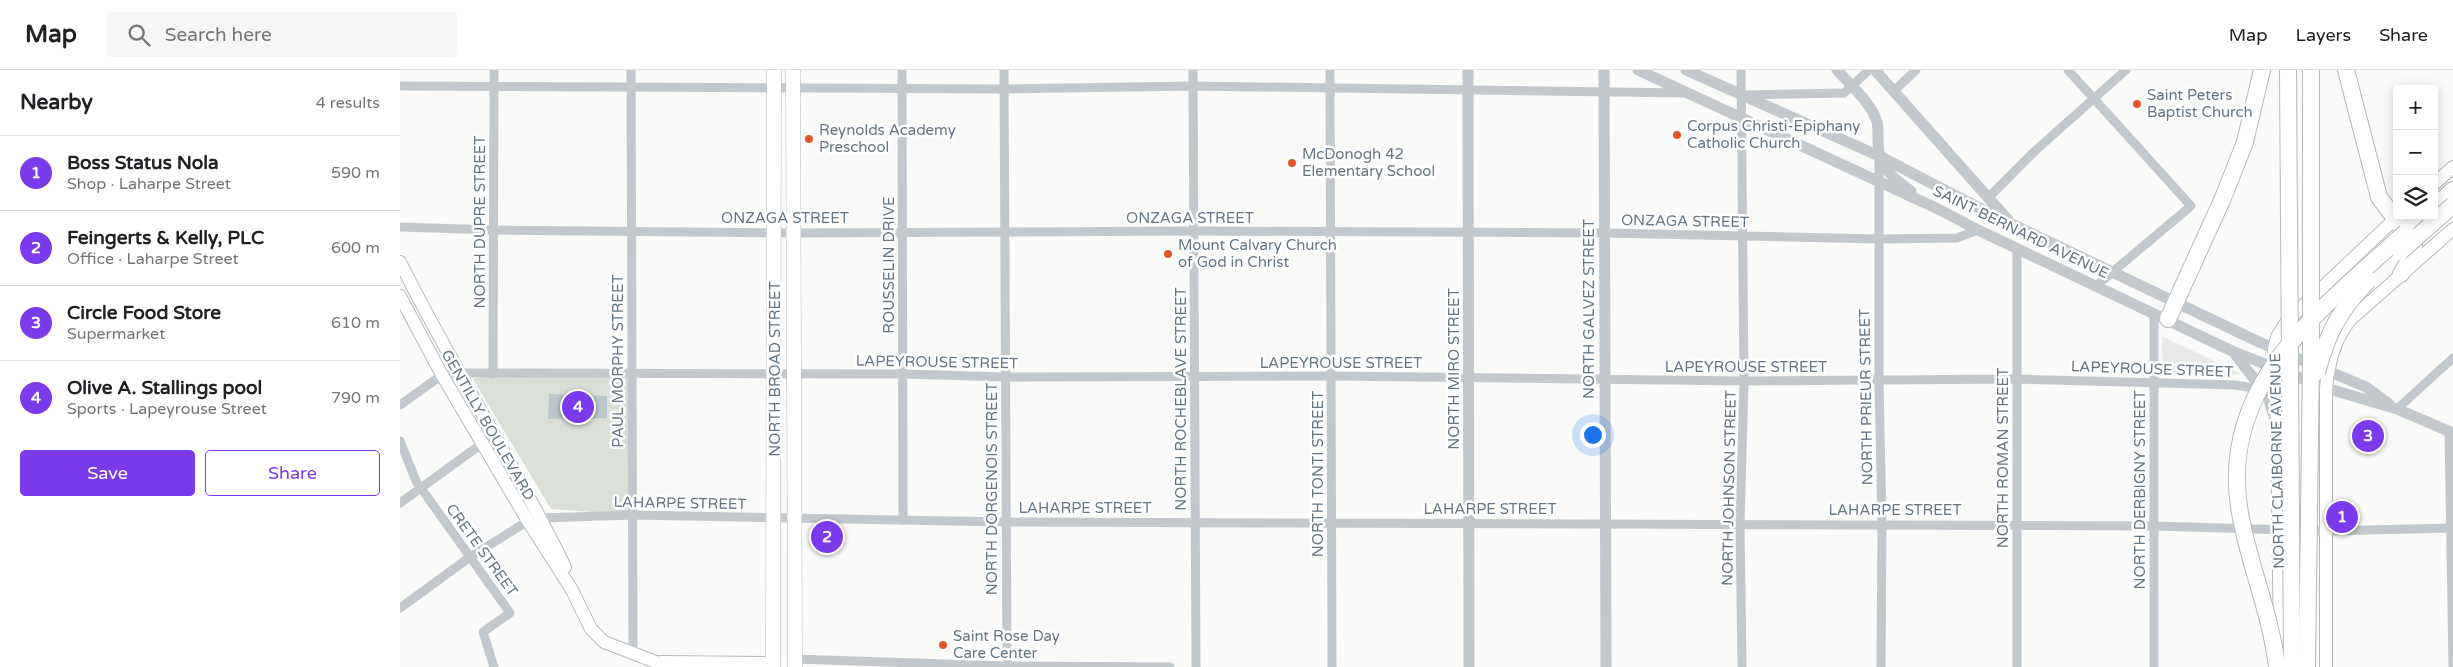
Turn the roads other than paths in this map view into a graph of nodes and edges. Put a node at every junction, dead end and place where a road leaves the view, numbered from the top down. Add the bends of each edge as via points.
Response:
1 (494, 70) edge
2 (631, 70) edge
3 (774, 70) edge
4 (793, 70) edge
5 (902, 70) edge
6 (1004, 70) edge
7 (1193, 70) edge
8 (1330, 70) edge
9 (1468, 70) edge
10 (1604, 70) edge
11 (1638, 70) edge
12 (1686, 70) edge
13 (1741, 70) edge
14 (1837, 70) edge
15 (1869, 70) edge
16 (1875, 70) edge
17 (1916, 70) edge
18 (2068, 70) edge
19 (2126, 70) edge
20 (2262, 70) edge
21 (2288, 70) edge
22 (2311, 70) edge
23 (2346, 70) edge
24 (400, 86) edge
25 (631, 86) junction
26 (1193, 86) junction
27 (494, 87) junction
28 (1330, 87) junction
29 (1852, 87) junction
30 (774, 88) junction
31 (794, 88) junction
32 (902, 88) junction
33 (1004, 89) junction
34 (1468, 89) junction
35 (1604, 91) junction
36 (1894, 91) junction
37 (1684, 93) junction
38 (1740, 95) junction
39 (2093, 99) junction
40 (1740, 116) junction
41 (1879, 156) junction
42 (2453, 167) edge
43 (2438, 180) edge
44 (1880, 183) junction
45 (2453, 190) edge
46 (1988, 198) junction
47 (2438, 203) edge
48 (2453, 205) edge
49 (1938, 209) junction
50 (1987, 212) junction
51 (2393, 214) edge
52 (2394, 220) edge
53 (2398, 220) edge
54 (2420, 220) edge
55 (2011, 223) junction
56 (400, 226) edge
57 (2453, 229) edge
58 (494, 230) junction
59 (1978, 230) junction
60 (632, 231) junction
61 (774, 231) junction
62 (1195, 231) junction
63 (902, 232) junction
64 (1331, 232) junction
65 (794, 233) junction
66 (1468, 233) junction
67 (1604, 233) junction
68 (1005, 234) junction
69 (1742, 235) junction
70 (1879, 239) junction
71 (2017, 248) junction
72 (400, 262) edge
73 (2113, 271) junction
74 (2401, 274) junction
75 (2097, 285) junction
76 (415, 292) junction
77 (401, 300) edge
78 (2176, 302) junction
79 (2161, 316) junction
80 (2274, 349) junction
81 (2232, 351) junction
82 (2453, 358) edge
83 (2275, 368) junction
84 (2328, 370) junction
85 (458, 373) junction
86 (493, 374) junction
87 (631, 374) junction
88 (902, 374) junction
89 (442, 375) junction
90 (775, 375) junction
91 (794, 376) junction
92 (1195, 376) junction
93 (1332, 376) junction
94 (1006, 377) junction
95 (1468, 378) junction
96 (2016, 379) junction
97 (1605, 380) junction
98 (1744, 381) junction
99 (1879, 382) junction
100 (2154, 383) junction
101 (2326, 388) junction
102 (2268, 397) junction
103 (2309, 400) junction
104 (400, 405) edge
105 (2396, 409) junction
106 (2278, 425) junction
107 (2451, 432) edge
108 (494, 435) junction
109 (400, 440) edge
110 (483, 443) junction
111 (420, 488) junction
112 (400, 503) edge
113 (632, 515) junction
114 (541, 518) junction
115 (775, 519) junction
116 (795, 519) junction
117 (903, 520) junction
118 (528, 521) junction
119 (1006, 522) junction
120 (1195, 522) junction
121 (1333, 522) junction
122 (1469, 523) junction
123 (1605, 523) junction
124 (1740, 523) junction
125 (1882, 524) junction
126 (2017, 525) junction
127 (2155, 526) junction
128 (2453, 528) edge
129 (2278, 530) junction
130 (2326, 531) junction
131 (470, 556) junction
132 (572, 590) junction
133 (400, 608) edge
134 (632, 652) junction
135 (795, 663) edge
136 (664, 665) edge
137 (774, 666) edge
138 (1007, 666) edge
139 (494, 667) edge
140 (1170, 667) edge
141 (1196, 667) edge
142 (1332, 667) edge
143 (1470, 667) edge
144 (1606, 667) edge
145 (1742, 667) edge
146 (1880, 667) edge
147 (2017, 667) edge
148 (2154, 667) edge
149 (2279, 667) edge
150 (2292, 667) edge
151 (2307, 667) edge
152 (2326, 667) edge
153 (2452, 667) edge

1 - 27 street, NORTH DUPRE STREET
2 - 25 street, PAUL MORPHY STREET
3 - 30 main road, NORTH BROAD STREET
4 - 31 main road, NORTH BROAD STREET
5 - 32 street, ROUSSELIN DRIVE
6 - 33 street, NORTH DORGENOIS STREET
7 - 26 street, NORTH ROCHEBLAVE STREET
8 - 28 street, NORTH TONTI STREET
9 - 34 street, NORTH MIRO STREET
10 - 35 street, NORTH GALVEZ STREET
11 - 37 street, SAINT BERNARD AVENUE
12 - 38 street, SAINT BERNARD AVENUE
13 - 38 street, NORTH JOHNSON STREET
14 - 29 street
15 - 29 street
16 - 36 street
17 - 36 street
18 - 39 street
19 - 39 street
20 - 78 highway via 2247,134 2223,198
21 - 150 highway, bridge
22 - 103 highway, bridge
23 - 51 highway via 2374,184 2379,197
24 - 27 street
25 - 27 street
25 - 30 street
25 - 60 street, PAUL MORPHY STREET
26 - 28 street
26 - 33 street
26 - 62 street, NORTH ROCHEBLAVE STREET
27 - 58 street, NORTH DUPRE STREET
28 - 34 street
28 - 64 street, NORTH TONTI STREET
29 - 38 street via 1842,93
29 - 41 street via 1868,105 1876,122
30 - 31 street
30 - 61 main road, NORTH BROAD STREET
31 - 32 street
31 - 65 main road, NORTH BROAD STREET
32 - 33 street
32 - 63 street, ROUSSELIN DRIVE
33 - 68 street, NORTH DORGENOIS STREET
34 - 35 street
34 - 66 street, NORTH MIRO STREET
35 - 37 street
35 - 67 street, NORTH GALVEZ STREET
36 - 46 street
37 - 40 street, SAINT BERNARD AVENUE
38 - 40 street, NORTH JOHNSON STREET
38 - 41 street, SAINT BERNARD AVENUE
39 - 46 street
39 - 73 street via 2191,206
40 - 44 street, SAINT BERNARD AVENUE
40 - 69 street, NORTH JOHNSON STREET
41 - 44 street, NORTH PRIEUR STREET
41 - 49 street via 1894,179
41 - 50 street, SAINT BERNARD AVENUE
42 - 43 main road
44 - 49 street, SAINT BERNARD AVENUE
44 - 70 street, NORTH PRIEUR STREET
45 - 47 highway
46 - 55 street
48 - 103 highway, bridge via 2346,303 2323,350
49 - 59 street, SAINT BERNARD AVENUE
50 - 55 street, SAINT BERNARD AVENUE
50 - 59 street
52 - 80 main road, NORTH CLAIBORNE AVENUE via 2287,321
53 - 74 highway via 2414,248
54 - 149 highway, bridge via 2298,333 2263,380 2244,423 2237,458 2240,513
55 - 73 street, SAINT BERNARD AVENUE
56 - 58 street, ONZAGA STREET
57 - 74 main road
58 - 60 street, ONZAGA STREET
58 - 86 street, NORTH DUPRE STREET
59 - 70 street, ONZAGA STREET via 1957,238
59 - 71 street, SAINT BERNARD AVENUE
60 - 61 street, ONZAGA STREET
60 - 87 street, PAUL MORPHY STREET
61 - 65 street, ONZAGA STREET
61 - 90 main road, NORTH BROAD STREET
62 - 64 street, ONZAGA STREET
62 - 68 street, ONZAGA STREET
62 - 92 street, NORTH ROCHEBLAVE STREET
63 - 65 street, ONZAGA STREET
63 - 68 street, ONZAGA STREET
63 - 88 street, ROUSSELIN DRIVE
64 - 66 street, ONZAGA STREET
64 - 93 street, NORTH TONTI STREET
65 - 91 main road, NORTH BROAD STREET
66 - 67 street, ONZAGA STREET
66 - 95 street, NORTH MIRO STREET
67 - 69 street, ONZAGA STREET
67 - 97 street, NORTH GALVEZ STREET
68 - 94 street, NORTH DORGENOIS STREET
69 - 70 street, ONZAGA STREET
69 - 98 street, NORTH JOHNSON STREET
70 - 99 street, NORTH PRIEUR STREET
71 - 75 street, SAINT BERNARD AVENUE
71 - 96 street, NORTH ROMAN STREET
72 - 76 main road, GENTILLY BOULEVARD
73 - 75 street
73 - 78 street, SAINT BERNARD AVENUE
74 - 84 main road via 2345,327 2332,351
75 - 79 street, SAINT BERNARD AVENUE
76 - 77 street
76 - 85 main road, GENTILLY BOULEVARD
77 - 89 main road, GENTILLY BOULEVARD
78 - 79 highway
78 - 80 street, SAINT BERNARD AVENUE
79 - 81 street, SAINT BERNARD AVENUE
79 - 100 street, NORTH DERBIGNY STREET
80 - 83 main road, NORTH CLAIBORNE AVENUE
80 - 84 street, SAINT BERNARD AVENUE
81 - 83 street, SAINT BERNARD AVENUE
81 - 102 street
82 - 105 street
83 - 101 street, SAINT BERNARD AVENUE
83 - 106 main road, NORTH CLAIBORNE AVENUE
84 - 101 main road
84 - 105 street, SAINT BERNARD AVENUE via 2366,387
85 - 86 street, LAPEYROUSE STREET
85 - 89 street, LAPEYROUSE STREET
85 - 108 main road, GENTILLY BOULEVARD
86 - 87 street, LAPEYROUSE STREET
87 - 90 street, LAPEYROUSE STREET
87 - 113 street, PAUL MORPHY STREET
88 - 91 street, LAPEYROUSE STREET
88 - 94 street, LAPEYROUSE STREET
88 - 117 street, ROUSSELIN DRIVE
89 - 104 street
89 - 110 main road, GENTILLY BOULEVARD
90 - 91 street, LAPEYROUSE STREET
90 - 115 main road, NORTH BROAD STREET
91 - 116 main road, NORTH BROAD STREET
92 - 93 street, LAPEYROUSE STREET
92 - 94 street, LAPEYROUSE STREET
92 - 120 street, NORTH ROCHEBLAVE STREET
93 - 95 street, LAPEYROUSE STREET
93 - 121 street, NORTH TONTI STREET
94 - 119 street, NORTH DORGENOIS STREET
95 - 97 street, LAPEYROUSE STREET
95 - 122 street, NORTH MIRO STREET
96 - 99 street, LAPEYROUSE STREET
96 - 100 street, LAPEYROUSE STREET
96 - 126 street, NORTH ROMAN STREET
97 - 98 street, LAPEYROUSE STREET
97 - 123 street, NORTH GALVEZ STREET
98 - 99 street, LAPEYROUSE STREET
98 - 124 street, NORTH JOHNSON STREET
99 - 125 street, NORTH PRIEUR STREET
100 - 102 street, LAPEYROUSE STREET via 2235,385 2254,388
100 - 127 street, NORTH DERBIGNY STREET
101 - 105 street, SAINT BERNARD AVENUE
101 - 130 main road
102 - 106 street
103 - 151 highway, bridge
105 - 107 street, SAINT BERNARD AVENUE
106 - 129 main road, NORTH CLAIBORNE AVENUE
107 - 128 street
108 - 110 street
108 - 114 main road, GENTILLY BOULEVARD
109 - 111 street, CRETE STREET
110 - 111 street
110 - 118 main road, GENTILLY BOULEVARD
111 - 112 street
111 - 131 street, CRETE STREET
113 - 114 street, LAHARPE STREET
113 - 115 street, LAHARPE STREET
113 - 134 street, PAUL MORPHY STREET
114 - 118 street, LAHARPE STREET
114 - 132 main road, GENTILLY BOULEVARD
115 - 116 street, LAHARPE STREET
115 - 137 main road, NORTH BROAD STREET
116 - 117 street, LAHARPE STREET
116 - 135 main road, NORTH BROAD STREET
117 - 119 street, LAHARPE STREET
118 - 131 street, LAHARPE STREET
118 - 132 main road, GENTILLY BOULEVARD
119 - 120 street, LAHARPE STREET
119 - 138 street, NORTH DORGENOIS STREET
120 - 121 street, LAHARPE STREET
120 - 141 street, NORTH ROCHEBLAVE STREET
121 - 122 street, LAHARPE STREET
121 - 142 street, NORTH TONTI STREET
122 - 123 street, LAHARPE STREET
122 - 143 street, NORTH MIRO STREET
123 - 124 street, LAHARPE STREET
123 - 144 street, NORTH GALVEZ STREET
124 - 125 street, LAHARPE STREET
124 - 145 street, NORTH JOHNSON STREET
125 - 126 street, LAHARPE STREET
125 - 146 street, NORTH PRIEUR STREET
126 - 127 street, LAHARPE STREET
126 - 147 street, NORTH ROMAN STREET
127 - 129 street, LAHARPE STREET
127 - 148 street, NORTH DERBIGNY STREET
128 - 130 street, LAHARPE STREET
128 - 153 street
129 - 130 street, LAHARPE STREET
129 - 149 main road, NORTH CLAIBORNE AVENUE
130 - 152 main road
131 - 133 street, LAHARPE STREET
131 - 139 street, CRETE STREET via 510,613 483,632
132 - 134 main road, GENTILLY BOULEVARD via 591,629 604,642
134 - 136 main road, GENTILLY BOULEVARD
135 - 138 street
136 - 137 main road, GENTILLY BOULEVARD
138 - 140 street

